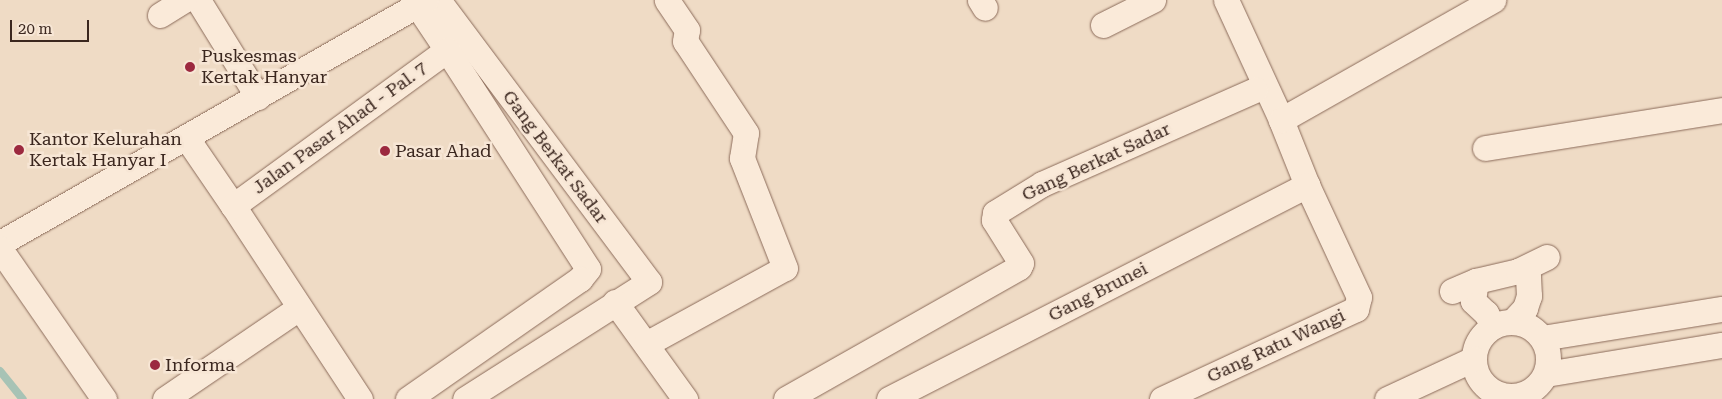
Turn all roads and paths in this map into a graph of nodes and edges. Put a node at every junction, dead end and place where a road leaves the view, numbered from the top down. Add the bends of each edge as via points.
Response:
1 (184, 0) edge
2 (198, 0) edge
3 (666, 0) edge
4 (1153, 0) edge
5 (1226, 0) edge
6 (1494, 0) edge
7 (427, 2) edge
8 (160, 15) dead end
9 (1103, 25) dead end
10 (447, 50) junction
11 (1255, 90) dead end
12 (258, 96) junction
13 (1722, 110) edge
14 (1282, 122) junction
15 (186, 138) junction
16 (1485, 148) dead end
17 (1307, 185) junction
18 (233, 206) junction
19 (0, 243) edge
20 (0, 249) edge
21 (1547, 257) dead end
22 (1518, 271) junction
23 (1476, 281) junction
24 (1452, 291) dead end
25 (615, 302) junction
26 (299, 308) junction
27 (1722, 309) edge
28 (1502, 324) junction
29 (1542, 338) junction
30 (646, 344) junction
31 (1722, 345) edge
32 (1473, 359) junction
33 (1546, 386) edge
34 (1516, 398) edge
35 (104, 399) edge
36 (165, 399) edge
37 (360, 399) edge
38 (408, 399) edge
39 (465, 399) edge
40 (685, 399) edge
41 (786, 399) edge
42 (889, 399) edge
43 (1162, 399) edge
44 (1387, 399) edge

1 - 8 street
2 - 12 street
3 - 30 street via 687,30 685,41 746,133 742,158 785,268
4 - 9 street
5 - 14 street
6 - 14 street
7 - 10 street
7 - 12 street
7 - 25 street, Gang Berkat Sadar via 649,282
10 - 18 street, Jalan Pasar Ahad - Pal. 7
10 - 38 street via 588,269 580,279
11 - 41 street, Gang Berkat Sadar via 1042,184 995,213 994,220 1021,263 1019,267
12 - 15 street
13 - 16 street
14 - 17 street
15 - 18 street
15 - 19 street
17 - 42 street, Gang Brunei
17 - 43 street, Gang Ratu Wangi via 1360,297 1356,309
18 - 26 street
20 - 35 street
21 - 22 street
22 - 23 street
22 - 28 street via 1528,276 1529,296 1525,308
23 - 24 street
23 - 28 street via 1473,301
25 - 30 street
25 - 39 street, Gang Berkat Sadar
26 - 36 street
26 - 37 street
27 - 29 street
28 - 29 street via 1534,330
28 - 32 street via 1480,336
29 - 33 street via 1548,361
30 - 40 street
31 - 33 street
32 - 34 street via 1481,383 1497,394
32 - 44 street
33 - 34 street

